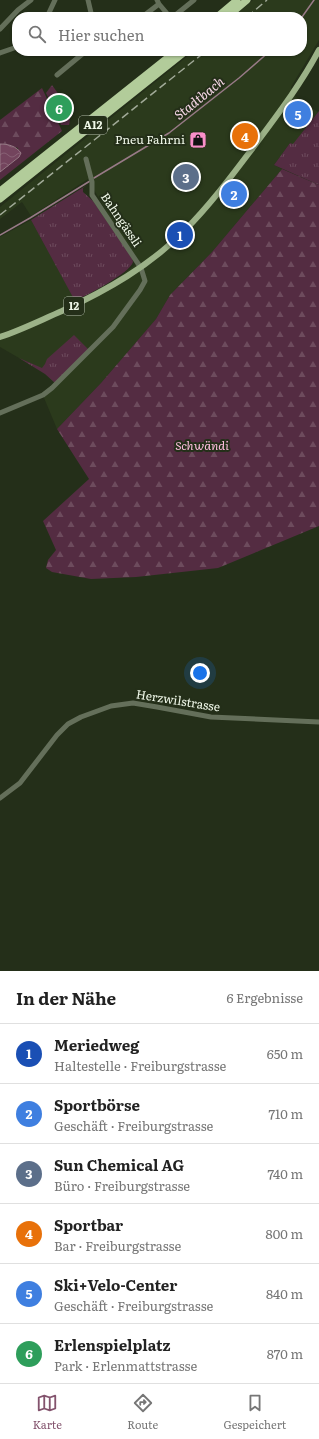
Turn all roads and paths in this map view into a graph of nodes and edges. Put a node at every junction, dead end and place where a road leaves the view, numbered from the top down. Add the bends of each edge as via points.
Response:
1 (31, 0) edge
2 (55, 0) edge
3 (88, 0) edge
4 (194, 0) edge
5 (237, 0) edge
6 (247, 0) edge
7 (158, 2) edge
8 (16, 12) edge
9 (49, 12) edge
10 (91, 12) edge
11 (147, 12) edge
12 (166, 12) edge
13 (179, 12) edge
14 (223, 12) edge
15 (233, 12) edge
16 (12, 16) edge
17 (0, 29) edge
18 (12, 49) edge
19 (319, 50) edge
20 (0, 53) edge
21 (80, 56) edge
22 (170, 56) edge
23 (180, 56) edge
24 (57, 74) dead end
25 (86, 159) dead end
26 (0, 191) edge
27 (0, 199) edge
28 (141, 268) junction
29 (0, 337) edge
30 (0, 413) edge
31 (319, 722) edge
32 (0, 798) edge

1 - 8 street
2 - 9 street
3 - 10 street
4 - 13 street
5 - 14 highway
6 - 15 highway
7 - 11 street
7 - 12 street
16 - 17 street
18 - 20 street
19 - 28 main road, 12 via 294,92 218,194 185,231
21 - 24 street
22 - 26 highway, A12
23 - 27 highway, A12
25 - 28 street, Bahngässli via 92,182 92,195
28 - 29 main road, 12 via 91,297
28 - 30 street via 145,277 144,285 106,335 43,395
31 - 32 street, Herzwilstrasse via 211,717 133,703 111,706 68,724 20,783

